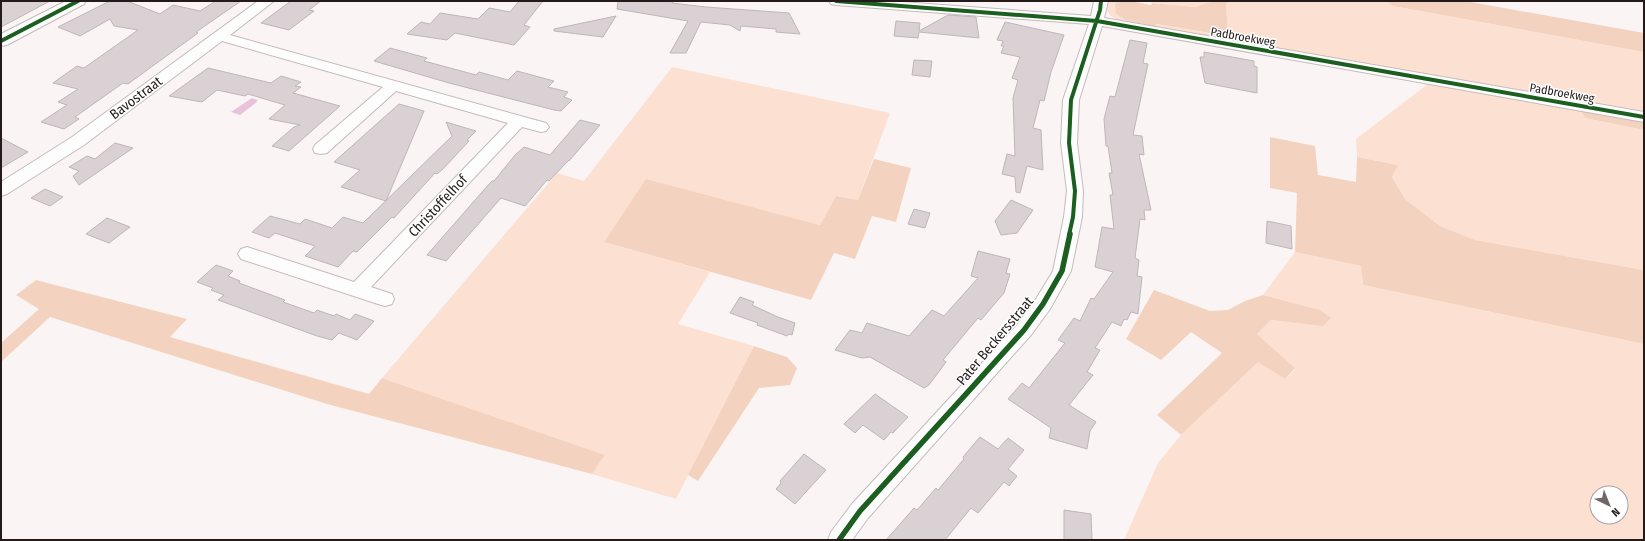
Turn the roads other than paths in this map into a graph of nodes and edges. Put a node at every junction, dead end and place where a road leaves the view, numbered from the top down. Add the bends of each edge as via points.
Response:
1 (78, 1) edge
2 (267, 1) edge
3 (836, 1) edge
4 (1101, 1) edge
5 (1097, 21) junction
6 (219, 36) junction
7 (1, 41) edge
8 (393, 86) junction
9 (1644, 117) edge
10 (518, 121) junction
11 (541, 127) dead end
12 (321, 149) dead end
13 (1, 190) edge
14 (247, 254) dead end
15 (358, 290) junction
16 (385, 299) dead end
17 (839, 540) edge

1 - 7 street
2 - 6 street, Bavostraat
3 - 5 street, Padbroekweg
4 - 5 street, Pater Beckersstraat
5 - 9 street, Padbroekweg
5 - 17 street, Pater Beckersstraat via 1072,100 1069,144 1075,191 1073,217 1062,271 1044,304 1024,330 860,511
6 - 8 street
6 - 13 street, Bavostraat via 78,141
8 - 10 street
8 - 12 street
10 - 11 street
10 - 15 street, Christoffelhof
14 - 15 street
15 - 16 street

